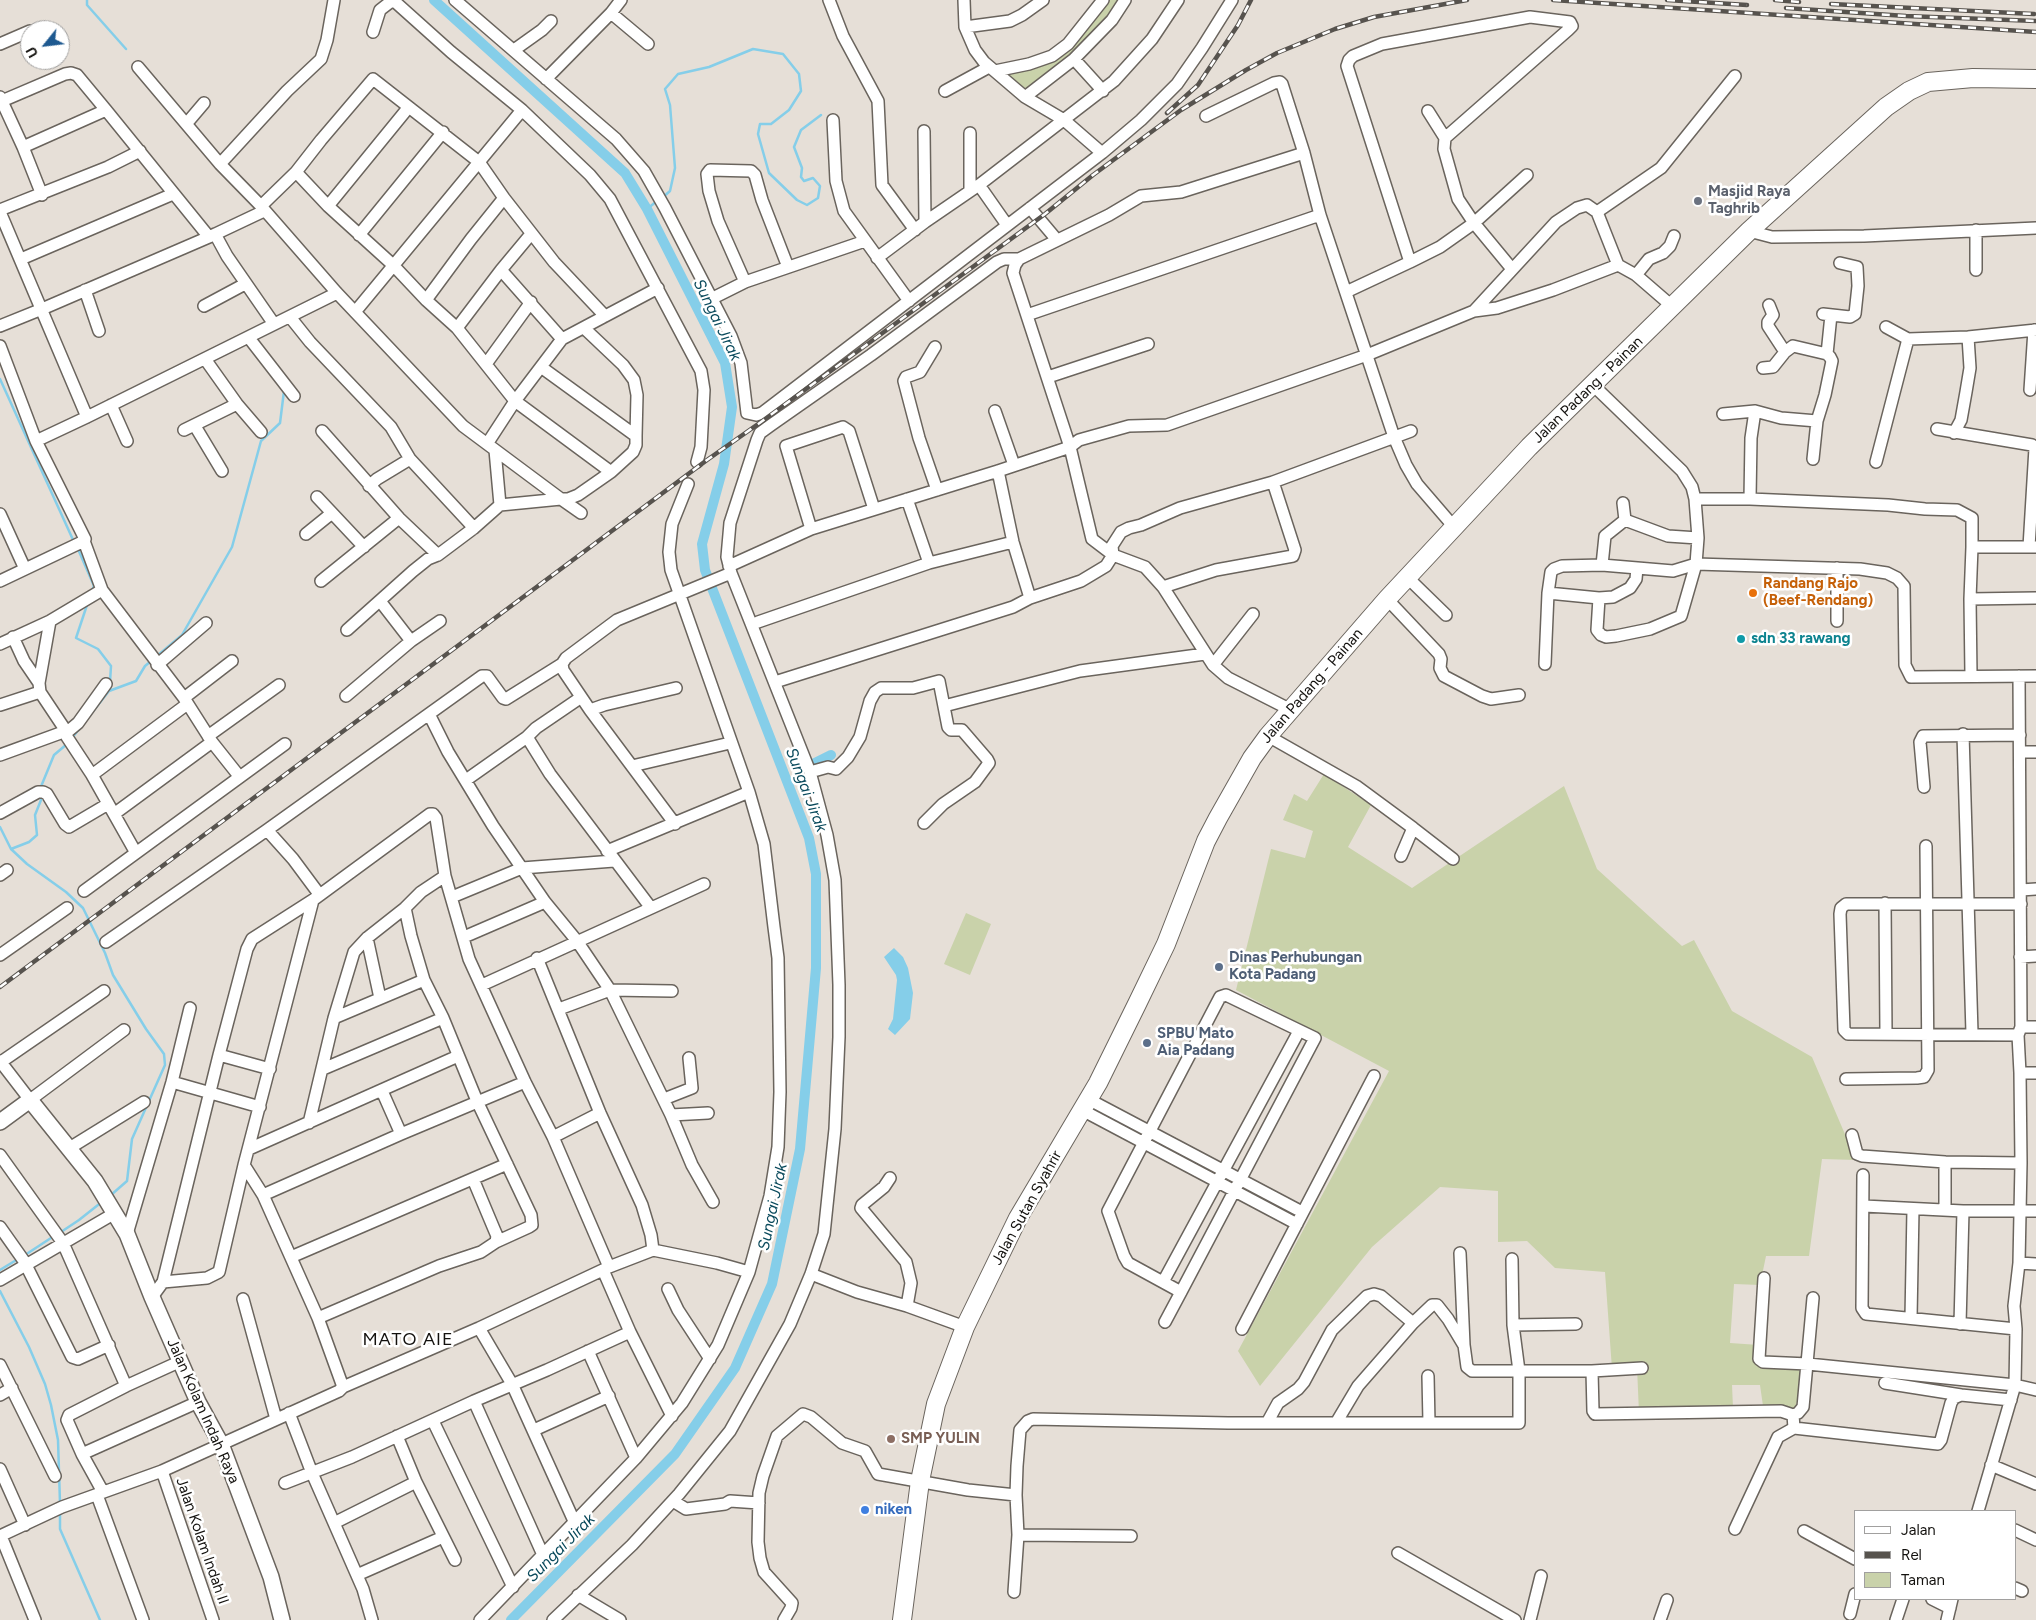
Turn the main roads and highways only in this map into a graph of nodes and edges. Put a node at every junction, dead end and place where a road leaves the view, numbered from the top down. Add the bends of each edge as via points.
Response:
1 (2036, 79) edge
2 (1218, 818) joint
3 (902, 1620) edge

1 - 2 main road, Jalan Padang - Painan via 1973,78 1928,82 1886,107 1857,132 1749,231 1529,447 1454,527 1289,710 1252,758
2 - 3 main road, Jalan Sutan Syahrir via 1157,962 1085,1104 1018,1218 966,1327 936,1404 920,1481

